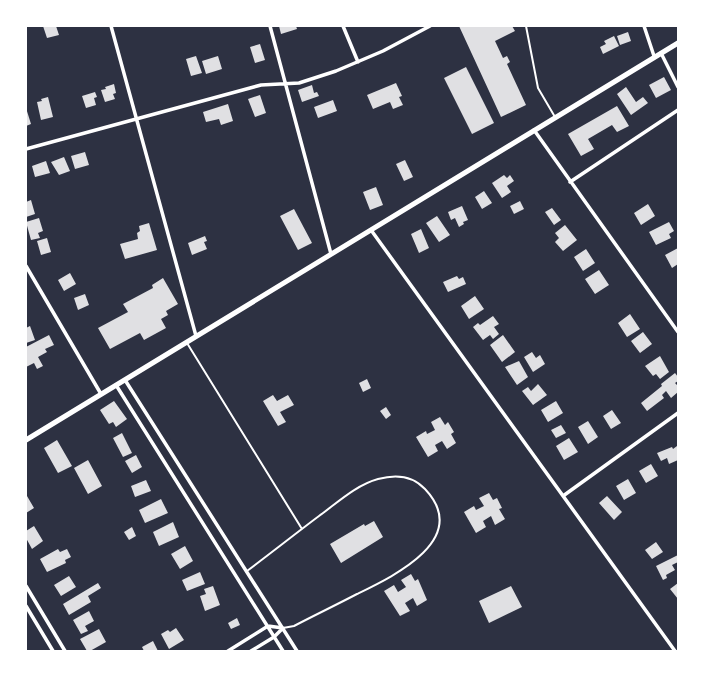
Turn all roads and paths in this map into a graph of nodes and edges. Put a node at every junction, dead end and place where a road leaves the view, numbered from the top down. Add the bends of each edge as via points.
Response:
1 (111, 26) edge
2 (270, 26) edge
3 (343, 26) edge
4 (430, 26) edge
5 (526, 26) edge
6 (644, 26) edge
7 (678, 43) edge
8 (661, 53) junction
9 (654, 56) junction
10 (358, 62) junction
11 (285, 84) junction
12 (678, 87) edge
13 (678, 110) edge
14 (555, 117) junction
15 (136, 118) junction
16 (534, 130) junction
17 (26, 149) edge
18 (570, 182) junction
19 (371, 230) junction
20 (331, 254) junction
21 (26, 266) edge
22 (678, 332) edge
23 (196, 336) junction
24 (187, 342) junction
25 (125, 380) junction
26 (116, 385) junction
27 (101, 394) junction
28 (678, 412) edge
29 (26, 440) edge
30 (563, 496) junction
31 (302, 529) junction
32 (246, 572) junction
33 (26, 586) edge
34 (26, 606) edge
35 (268, 626) junction
36 (283, 628) junction
37 (274, 637) junction
38 (53, 651) edge
39 (65, 651) edge
40 (228, 651) edge
41 (251, 651) edge
42 (283, 651) edge
43 (297, 651) edge
44 (675, 651) edge

1 - 15 street
2 - 11 street
3 - 10 street
4 - 10 street
5 - 14 lane via 538,88
6 - 9 street
7 - 8 main road
8 - 9 main road
8 - 12 street
9 - 14 main road
10 - 11 street via 299,83
11 - 15 street via 261,85
11 - 20 street
13 - 18 street
14 - 16 main road
15 - 17 street
15 - 23 street
16 - 18 street
16 - 19 main road
18 - 22 street
19 - 20 main road
19 - 30 street
20 - 23 main road
21 - 27 street
23 - 24 main road
24 - 25 main road
24 - 31 lane
25 - 26 main road
25 - 32 street
26 - 27 main road
26 - 35 street
27 - 29 main road
28 - 30 street
30 - 44 street
31 - 32 lane
31 - 36 lane via 367,483 400,475 417,481 429,493 438,508 440,519 435,537 413,562 386,579 294,626
32 - 36 street
33 - 39 street
34 - 38 street
35 - 36 street
35 - 37 street
35 - 40 street
36 - 37 street
36 - 43 street
37 - 41 street
37 - 42 street

